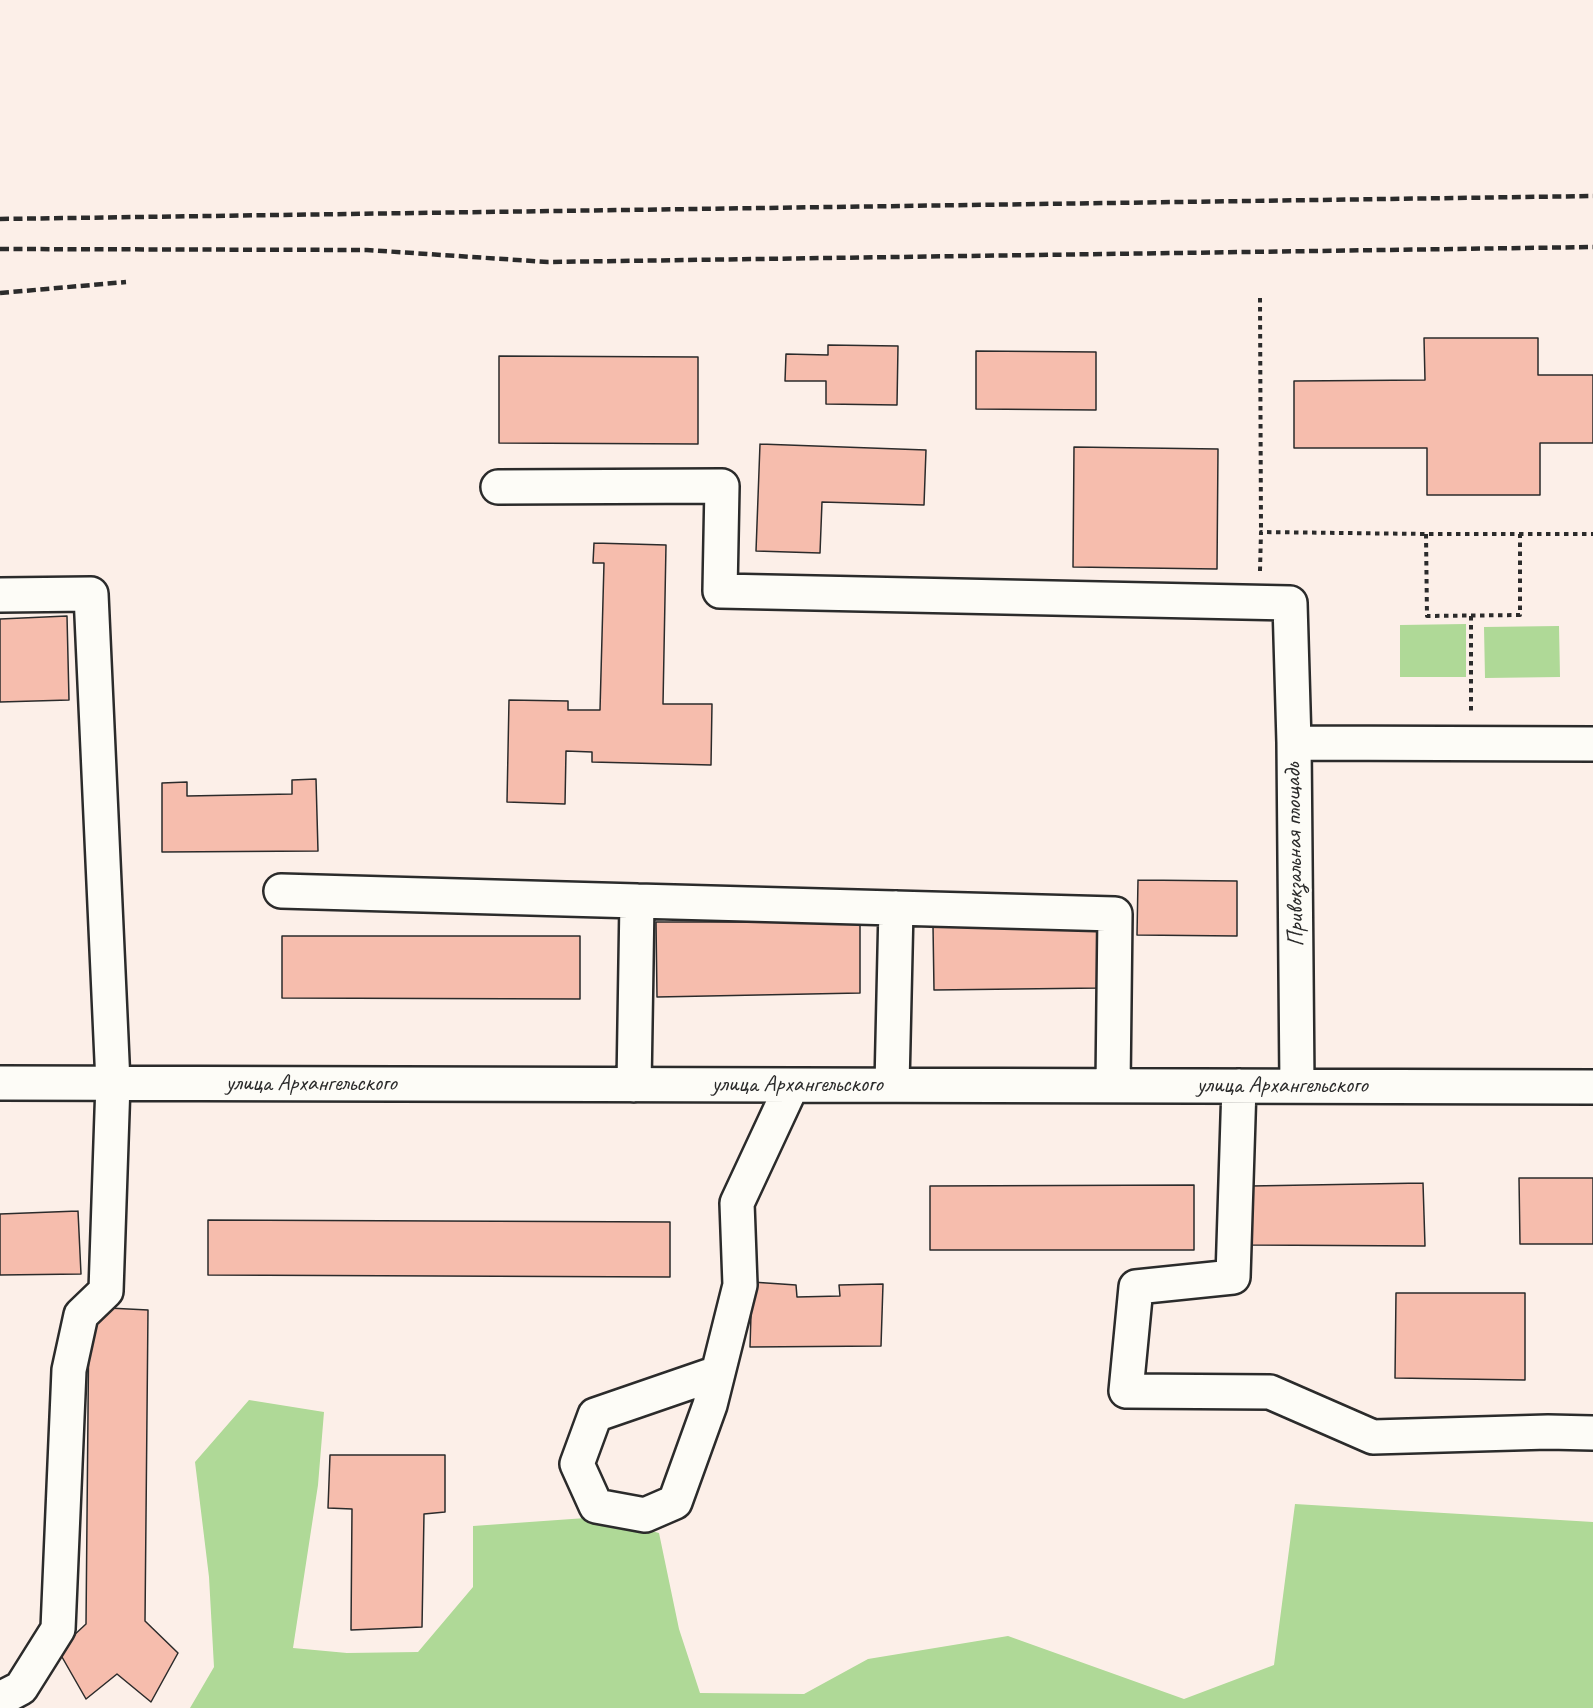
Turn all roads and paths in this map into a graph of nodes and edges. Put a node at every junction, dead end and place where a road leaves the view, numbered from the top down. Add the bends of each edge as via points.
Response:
1 (1260, 298) dead end
2 (498, 487) dead end
3 (1261, 532) junction
4 (1426, 534) junction
5 (1520, 534) junction
6 (1593, 534) edge
7 (0, 595) edge
8 (1260, 602) junction
9 (1471, 616) junction
10 (1471, 711) dead end
11 (1294, 743) junction
12 (1593, 744) edge
13 (281, 891) dead end
14 (638, 901) junction
15 (896, 908) junction
16 (0, 1083) edge
17 (113, 1083) junction
18 (634, 1085) junction
19 (792, 1085) junction
20 (892, 1085) junction
21 (1113, 1086) junction
22 (1239, 1086) junction
23 (1297, 1086) junction
24 (1593, 1087) edge
25 (717, 1373) junction
26 (1593, 1433) edge
27 (0, 1699) edge

1 - 3 path
2 - 8 street via 722,486 720,591
3 - 4 path
3 - 8 path
4 - 5 path
4 - 9 path via 1427,616
5 - 6 path
5 - 9 path via 1520,615
7 - 17 street via 91,594
8 - 11 street via 1290,603
9 - 10 path
11 - 12 street, Привокзальная площадь
11 - 23 street, Привокзальная площадь
13 - 14 street
14 - 15 street
14 - 18 street
15 - 20 street
15 - 21 street via 1115,914
16 - 17 street, улица Архангельского
17 - 18 street, улица Архангельского
17 - 27 street via 106,1291 81,1315 69,1370 58,1629 21,1688
18 - 19 street, улица Архангельского
19 - 20 street, улица Архангельского
19 - 25 street via 737,1203 740,1285
20 - 21 street, улица Архангельского
21 - 22 street, улица Архангельского
22 - 23 street, улица Архангельского
22 - 26 street via 1233,1277 1136,1287 1126,1391 1270,1392 1373,1437
23 - 24 street, улица Архангельского
25 - 25 street via 710,1405 675,1502 645,1515 596,1506 578,1464 595,1415

